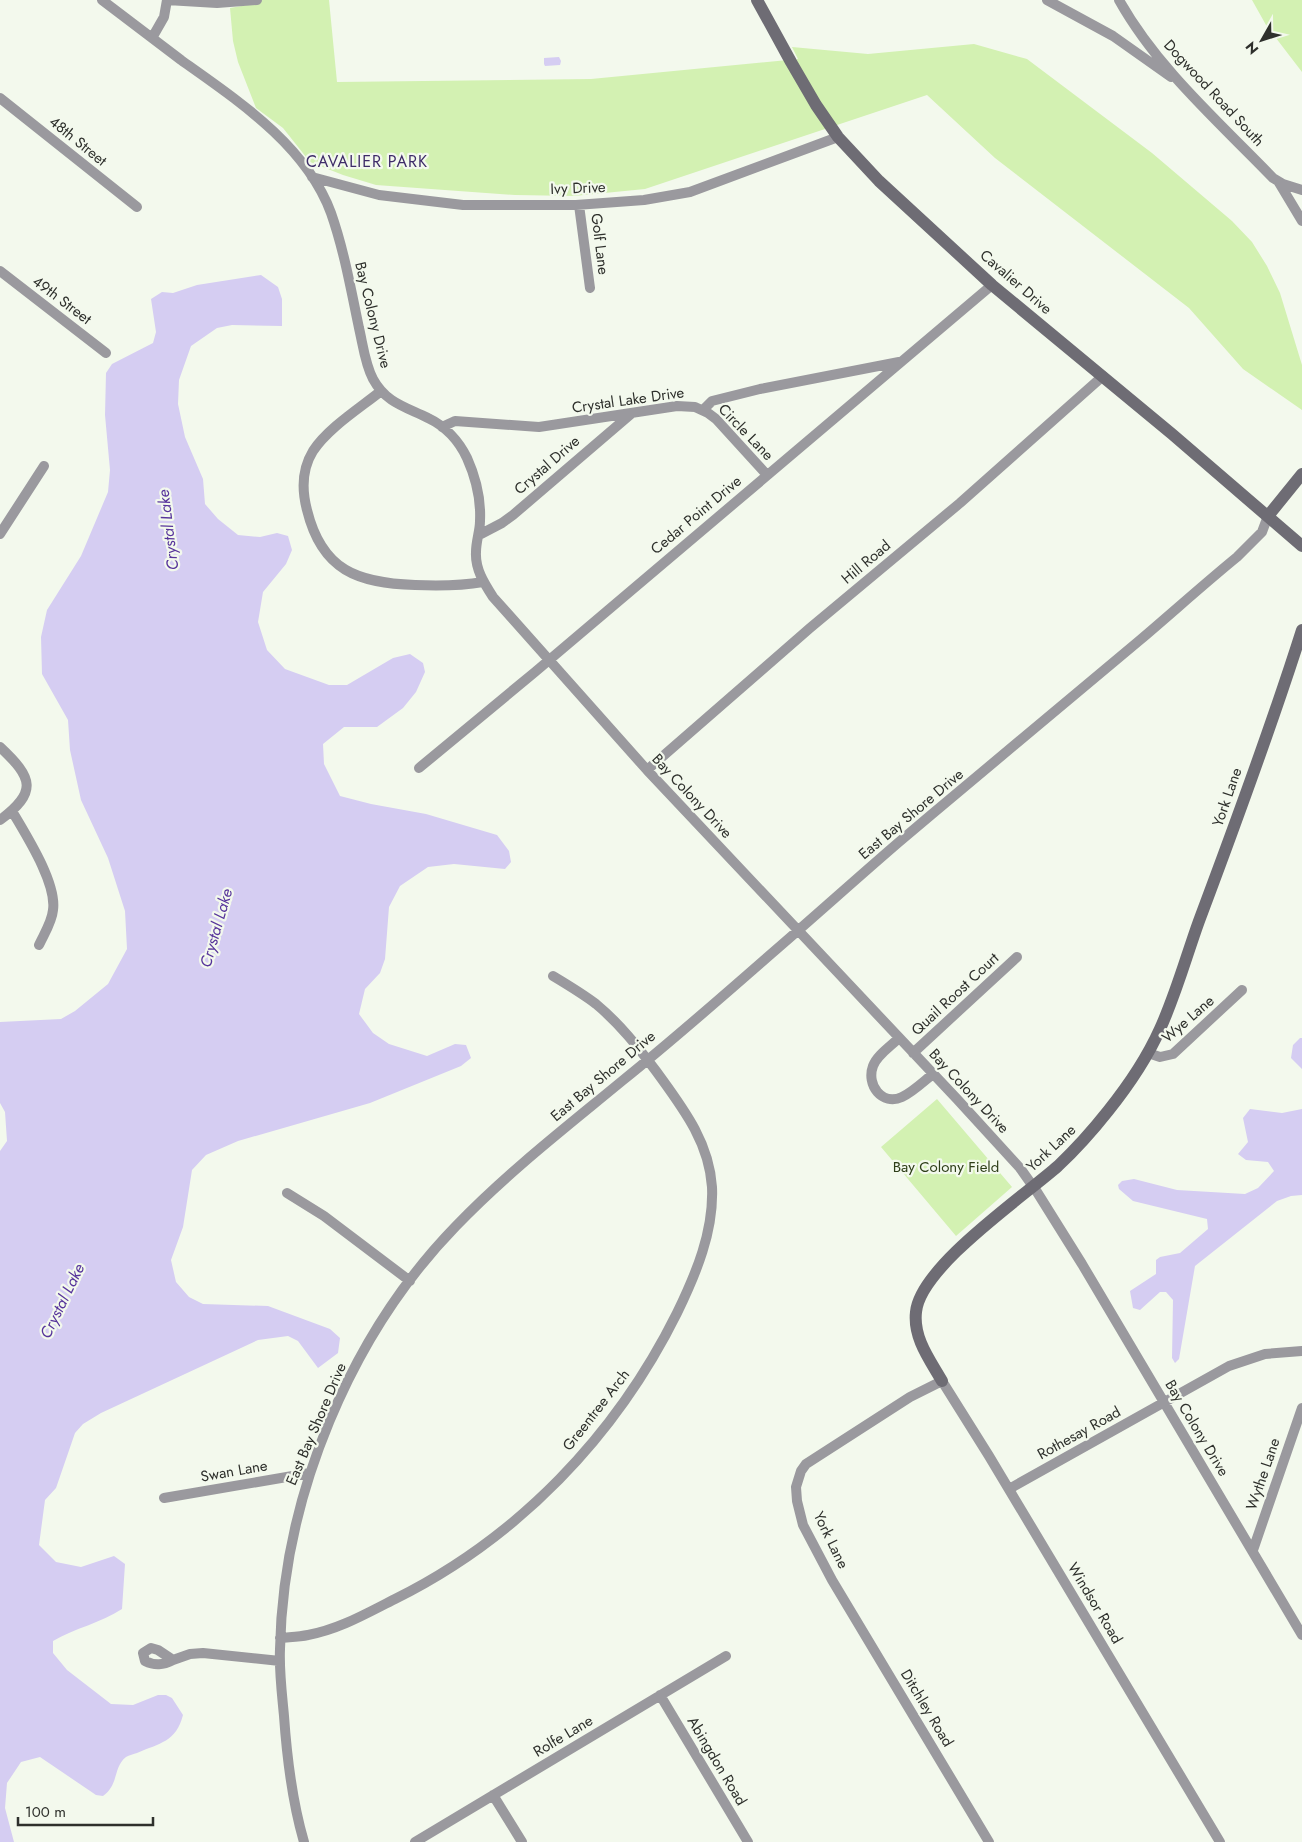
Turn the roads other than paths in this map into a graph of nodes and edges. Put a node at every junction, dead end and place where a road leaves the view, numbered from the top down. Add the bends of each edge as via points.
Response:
1 (102, 0) edge
2 (167, 0) edge
3 (257, 0) edge
4 (758, 0) edge
5 (1047, 0) edge
6 (1119, 0) edge
7 (152, 38) junction
8 (1189, 92) junction
9 (0, 98) edge
10 (838, 137) junction
11 (312, 177) junction
12 (1277, 180) junction
13 (1302, 190) edge
14 (579, 204) junction
15 (137, 207) dead end
16 (1302, 221) edge
17 (0, 271) edge
18 (992, 285) junction
19 (590, 288) dead end
20 (106, 353) dead end
21 (901, 362) junction
22 (1103, 376) junction
23 (381, 391) junction
24 (703, 410) junction
25 (632, 413) junction
26 (442, 427) junction
27 (44, 466) dead end
28 (1302, 474) edge
29 (767, 475) junction
30 (1268, 516) junction
31 (0, 534) edge
32 (479, 535) junction
33 (1302, 546) edge
34 (483, 582) junction
35 (1302, 630) edge
36 (549, 660) junction
37 (0, 747) edge
38 (419, 768) dead end
39 (647, 770) junction
40 (12, 811) junction
41 (0, 820) edge
42 (799, 931) junction
43 (38, 945) dead end
44 (1017, 957) dead end
45 (553, 976) dead end
46 (1242, 990) dead end
47 (899, 1038) junction
48 (913, 1053) junction
49 (1148, 1053) junction
50 (647, 1060) junction
51 (933, 1074) junction
52 (1034, 1186) junction
53 (287, 1193) dead end
54 (410, 1281) junction
55 (1302, 1351) edge
56 (942, 1381) junction
57 (1164, 1402) junction
58 (1302, 1408) edge
59 (310, 1474) junction
60 (1009, 1489) junction
61 (164, 1498) dead end
62 (1253, 1550) junction
63 (838, 1590) joint
64 (1302, 1634) edge
65 (280, 1638) junction
66 (726, 1656) dead end
67 (173, 1660) dead end
68 (280, 1661) junction
69 (660, 1695) junction
70 (493, 1795) junction
71 (304, 1842) edge
72 (415, 1842) edge
73 (522, 1842) edge
74 (748, 1842) edge
75 (989, 1842) edge
76 (1220, 1842) edge

1 - 7 street, Bay Colony Drive
2 - 3 street via 217,3
2 - 7 street via 160,25
4 - 10 street, Cavalier Drive via 790,62
5 - 8 street via 1113,36
6 - 8 street, Dogwood Road South via 1158,57
7 - 11 street, Bay Colony Drive via 251,113 282,140
8 - 12 street, Dogwood Road South
9 - 15 street, 48th Street
10 - 14 street, Ivy Drive via 690,192 644,200
10 - 18 street, Cavalier Drive via 879,181
11 - 14 street, Ivy Drive via 416,201 463,205
11 - 23 street, Bay Colony Drive via 331,214 366,360
12 - 13 street, Dogwood Road South
12 - 16 street
14 - 19 street, Golf Lane
17 - 20 street, 49th Street
18 - 21 street, Cedar Point Drive
18 - 22 street, Cavalier Drive
21 - 24 street, Crystal Lake Drive via 712,400
21 - 29 street, Cedar Point Drive
22 - 30 street, Cavalier Drive
22 - 39 street, Hill Road via 960,503
23 - 26 street, Bay Colony Drive via 393,402
23 - 34 street via 337,426 313,452 304,488 315,534 330,556 353,576 376,582 447,587
24 - 25 street, Crystal Lake Drive via 677,406
24 - 29 street, Circle Lane via 716,419
25 - 26 street, Crystal Lake Drive via 536,427 455,421
25 - 32 street, Crystal Drive via 513,515
26 - 32 street, Bay Colony Drive via 461,448 474,474 480,504
27 - 31 street
28 - 30 street
29 - 36 street, Cedar Point Drive
30 - 33 street, Cavalier Drive
30 - 42 street, East Bay Shore Drive via 1262,532 1237,557
32 - 34 street, Bay Colony Drive via 476,558
34 - 36 street, Bay Colony Drive
35 - 49 street, York Lane via 1183,969
36 - 38 street, Cedar Point Drive
36 - 39 street, Bay Colony Drive
37 - 40 street via 25,777 23,799
39 - 42 street, Bay Colony Drive
40 - 41 street
40 - 43 street via 54,896 52,917
42 - 47 street, Bay Colony Drive
42 - 50 street, East Bay Shore Drive
44 - 48 street, Quail Roost Court
45 - 50 street, Greentree Arch via 595,1003 630,1037
46 - 49 street, Wye Lane via 1173,1054 1160,1057
47 - 48 street, Bay Colony Drive
47 - 51 street via 872,1068 871,1080 878,1093 890,1099 904,1097
48 - 51 street, Bay Colony Drive
49 - 52 street, York Lane via 1087,1136
50 - 54 street, East Bay Shore Drive via 497,1187 455,1227
50 - 65 street, Greentree Arch via 685,1110 702,1143 709,1164 712,1200 705,1243 683,1300 634,1388 610,1422 557,1482 477,1550 415,1589 348,1623 308,1635
51 - 52 street, Bay Colony Drive
52 - 56 street, York Lane via 959,1249 922,1291 916,1310 917,1332
52 - 57 street, Bay Colony Drive
53 - 54 street via 324,1216
54 - 59 street, East Bay Shore Drive via 388,1310 345,1386
55 - 57 street, Rothesay Road via 1265,1354 1245,1360
56 - 60 street, Windsor Road
56 - 63 street, York Lane via 910,1397 813,1459 801,1471 796,1487 803,1525
57 - 60 street, Rothesay Road
57 - 62 street, Bay Colony Drive
58 - 62 street, Wythe Lane
59 - 61 street, Swan Lane
59 - 65 street, East Bay Shore Drive via 295,1523
60 - 76 street, Windsor Road
62 - 64 street, Bay Colony Drive
63 - 75 street, Ditchley Road
65 - 68 street, East Bay Shore Drive
66 - 69 street, Rolfe Lane
67 - 68 street via 203,1653
68 - 71 street, East Bay Shore Drive via 289,1775
69 - 70 street, Rolfe Lane
69 - 74 street, Abingdon Road
70 - 72 street, Rolfe Lane
70 - 73 street

